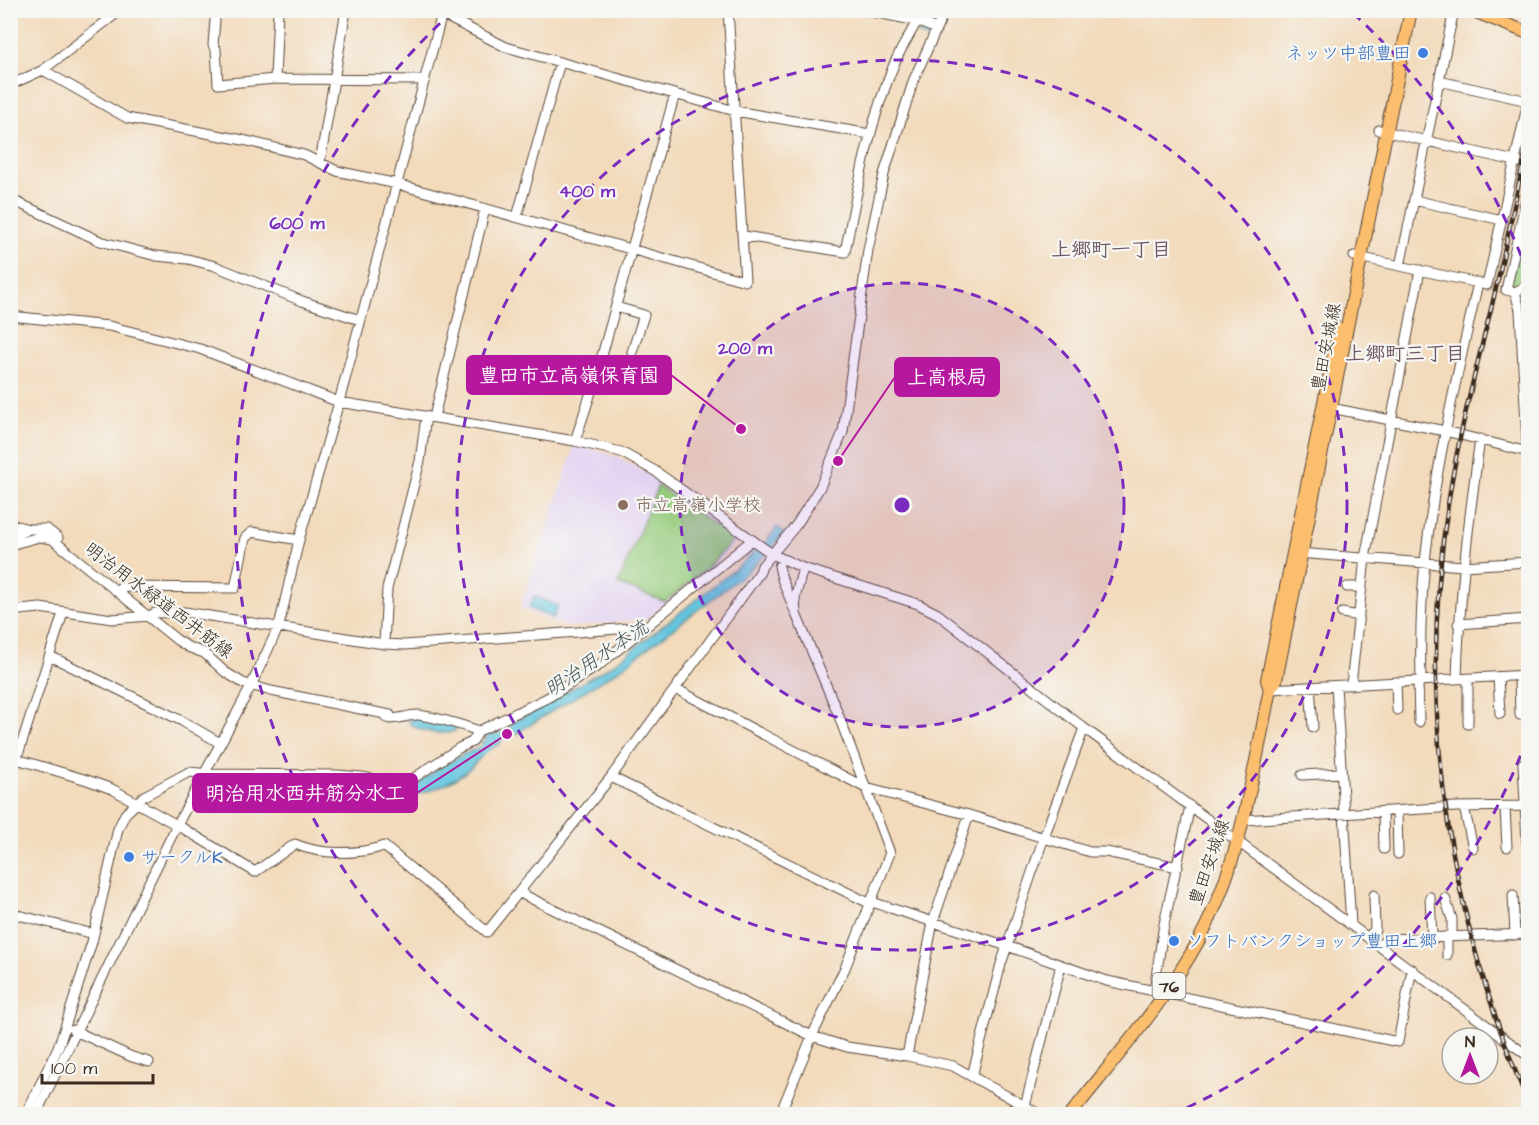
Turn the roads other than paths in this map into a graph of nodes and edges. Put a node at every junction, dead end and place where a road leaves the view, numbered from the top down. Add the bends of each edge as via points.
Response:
1 (122, 10) edge
2 (278, 10) edge
3 (346, 10) edge
4 (728, 10) edge
5 (863, 10) edge
6 (945, 10) edge
7 (1404, 10) edge
8 (1411, 10) edge
9 (1454, 10) edge
10 (1471, 10) edge
11 (440, 12) edge
12 (215, 20) dead end
13 (920, 22) junction
14 (935, 28) junction
15 (1528, 33) edge
16 (560, 62) junction
17 (44, 70) junction
18 (275, 79) junction
19 (334, 79) junction
20 (425, 81) junction
21 (1439, 81) junction
22 (10, 85) edge
23 (675, 94) junction
24 (1528, 101) edge
25 (735, 111) junction
26 (1383, 131) junction
27 (870, 134) junction
28 (1425, 141) junction
29 (1515, 161) junction
30 (320, 162) junction
31 (1528, 164) edge
32 (397, 184) junction
33 (1528, 190) edge
34 (10, 199) edge
35 (1414, 200) junction
36 (485, 209) junction
37 (517, 217) junction
38 (1502, 220) junction
39 (744, 236) junction
40 (632, 250) junction
41 (1358, 257) junction
42 (1400, 266) junction
43 (1420, 270) junction
44 (1478, 283) junction
45 (1528, 285) edge
46 (1515, 292) junction
47 (616, 307) junction
48 (10, 316) edge
49 (360, 320) junction
50 (632, 352) dead end
51 (339, 402) junction
52 (1328, 408) junction
53 (430, 416) junction
54 (1391, 420) junction
55 (1445, 431) junction
56 (1480, 439) junction
57 (574, 441) junction
58 (1528, 455) edge
59 (10, 524) edge
60 (29, 529) junction
61 (10, 537) edge
62 (299, 540) junction
63 (756, 542) junction
64 (10, 545) edge
65 (771, 553) junction
66 (1298, 553) junction
67 (1365, 558) junction
68 (1425, 562) junction
69 (1528, 562) edge
70 (779, 566) dead end
71 (1463, 566) junction
72 (803, 568) junction
73 (121, 587) junction
74 (1347, 587) dead end
75 (1362, 587) junction
76 (10, 611) edge
77 (63, 613) junction
78 (1342, 613) dead end
79 (152, 614) junction
80 (796, 614) junction
81 (1359, 616) junction
82 (1528, 619) edge
83 (1458, 624) junction
84 (279, 626) junction
85 (644, 627) junction
86 (384, 644) junction
87 (50, 656) junction
88 (1524, 676) edge
89 (1498, 677) junction
90 (1457, 679) junction
91 (1468, 679) junction
92 (1419, 681) junction
93 (1396, 682) junction
94 (1351, 685) junction
95 (1336, 686) junction
96 (250, 687) junction
97 (1310, 687) junction
98 (676, 688) junction
99 (1270, 689) junction
100 (1397, 710) dead end
101 (1500, 714) dead end
102 (1520, 715) dead end
103 (1419, 722) dead end
104 (1468, 724) dead end
105 (1313, 727) dead end
106 (1084, 728) junction
107 (479, 731) junction
108 (220, 743) junction
109 (14, 758) edge
110 (1523, 763) dead end
111 (204, 773) junction
112 (1341, 773) junction
113 (1302, 775) dead end
114 (610, 777) junction
115 (10, 780) edge
116 (866, 788) junction
117 (136, 802) junction
118 (1190, 806) junction
119 (1527, 806) edge
120 (1464, 807) junction
121 (1505, 807) junction
122 (1397, 811) junction
123 (1383, 812) junction
124 (1344, 814) junction
125 (969, 815) junction
126 (1244, 820) junction
127 (176, 827) junction
128 (1044, 837) junction
129 (1238, 841) junction
130 (1527, 843) dead end
131 (1507, 847) dead end
132 (1473, 848) dead end
133 (1384, 849) dead end
134 (1398, 854) dead end
135 (1178, 867) junction
136 (520, 893) junction
137 (1374, 895) dead end
138 (1514, 895) dead end
139 (1430, 897) dead end
140 (1445, 898) dead end
141 (871, 903) junction
142 (10, 913) edge
143 (933, 922) junction
144 (1351, 924) junction
145 (94, 934) junction
146 (1528, 934) edge
147 (1515, 935) junction
148 (1449, 936) junction
149 (1368, 937) junction
150 (1432, 937) junction
151 (1380, 945) junction
152 (1007, 946) junction
153 (1447, 956) dead end
154 (1061, 965) junction
155 (1412, 969) junction
156 (1159, 992) junction
157 (65, 1027) junction
158 (77, 1031) junction
159 (812, 1036) junction
160 (907, 1056) junction
161 (1528, 1056) edge
162 (149, 1062) dead end
163 (972, 1076) junction
164 (1025, 1106) junction
165 (26, 1114) edge
166 (36, 1114) edge
167 (780, 1114) edge
168 (1040, 1114) edge
169 (1071, 1114) edge

1 - 17 street
2 - 18 street
3 - 19 street
4 - 25 street
5 - 13 street
6 - 14 street
7 - 26 main road, 豊田安城線 / 76
8 - 26 main road, 豊田安城線 / 76
9 - 21 street
10 - 15 main road
11 - 16 street via 506,47
11 - 20 street
12 - 18 street via 213,45 218,84
13 - 14 street
13 - 27 street via 896,60
14 - 65 street via 914,79 884,174 868,250 843,432 820,487 797,524
16 - 23 street
16 - 37 street
17 - 22 street
17 - 30 street via 128,118 243,140
18 - 19 street
19 - 20 street
19 - 30 street
20 - 32 street
21 - 24 street
21 - 28 street
23 - 25 street
23 - 40 street
24 - 29 street
25 - 27 street
25 - 39 street
26 - 28 street
26 - 41 main road, 豊田安城線 / 76
27 - 39 street via 844,252
28 - 29 street
28 - 35 street
29 - 31 street
29 - 38 street
30 - 32 street via 337,171
32 - 36 street
32 - 49 street
33 - 46 street via 1506,290
34 - 49 street via 100,241 215,266
35 - 38 street
35 - 42 street
36 - 37 street
36 - 53 street
37 - 40 street
38 - 44 street via 1487,285
39 - 40 street via 745,281
40 - 47 street
41 - 42 street
41 - 52 main road, 豊田安城線 / 76
42 - 43 street
43 - 44 street
43 - 54 street
44 - 55 street
45 - 46 street
46 - 58 street via 1520,310
47 - 50 street via 644,315
47 - 57 street
48 - 51 street via 109,326 200,349
49 - 51 street
51 - 53 street
51 - 62 street
52 - 54 street
52 - 66 main road, 豊田安城線 / 76
53 - 57 street
53 - 86 street via 387,589
54 - 55 street
54 - 67 street
55 - 56 street
55 - 68 street
56 - 58 street
56 - 71 street
57 - 63 street via 621,452 655,471
59 - 60 street
60 - 61 street
60 - 73 street via 47,529
62 - 73 street via 252,532 245,538 235,588
62 - 84 street
63 - 65 street
63 - 85 street
64 - 79 street, 明治用水緑道西井筋線 via 39,537 52,539
65 - 72 street
65 - 98 street
66 - 67 street
66 - 99 main road, 豊田安城線 / 76 via 1267,680
67 - 68 street
67 - 75 street
68 - 71 street
68 - 92 street
69 - 71 street
70 - 80 street
71 - 83 street
72 - 80 street via 795,598
72 - 106 street via 929,609
73 - 79 street
74 - 75 street
75 - 81 street
76 - 77 street via 40,608
77 - 79 street via 112,619
77 - 87 street
78 - 81 street
79 - 84 street via 186,612
79 - 96 street, 明治用水緑道西井筋線 via 177,640 204,653
80 - 116 street
81 - 94 street
82 - 83 street
83 - 90 street
84 - 86 street
84 - 96 street
85 - 86 street
85 - 107 street via 598,666 559,691
87 - 108 street
87 - 109 street
88 - 89 street
88 - 102 street
89 - 91 street
89 - 101 street
90 - 91 street
90 - 92 street
91 - 104 street
92 - 93 street
92 - 103 street
93 - 94 street
93 - 100 street
94 - 95 street
95 - 97 street
95 - 112 street
96 - 107 street, 明治用水緑道西井筋線 via 390,715 391,719 416,715
96 - 108 street
97 - 99 street
97 - 105 street
98 - 114 street
98 - 116 street
99 - 126 main road, 豊田安城線 / 76
106 - 118 street
106 - 128 street
107 - 111 street via 472,742 400,785 338,775
108 - 111 street
109 - 115 street
109 - 117 street via 87,780
110 - 119 street
111 - 117 street via 182,774
111 - 127 street
112 - 113 street
112 - 124 street
114 - 136 street
114 - 141 street
116 - 125 street
116 - 141 street via 890,853
117 - 127 street
117 - 145 street via 118,829
118 - 129 street
118 - 135 street
119 - 121 street
119 - 130 street
120 - 121 street
120 - 122 street
120 - 132 street
121 - 131 street
122 - 123 street
122 - 134 street
123 - 124 street
123 - 133 street
124 - 126 street
124 - 144 street
125 - 128 street
125 - 143 street
126 - 129 main road, 豊田安城線 / 76
127 - 136 street via 255,872 295,844 345,852 384,846 487,932
127 - 158 street
128 - 135 street via 1090,852
128 - 152 street
129 - 144 street
129 - 156 main road, 豊田安城線 / 76 via 1201,936
135 - 156 street via 1164,924
136 - 159 street
137 - 149 street via 1375,930
138 - 147 street
139 - 150 street
140 - 148 street via 1452,919
141 - 143 street
141 - 159 street
142 - 145 street
143 - 152 street
143 - 160 street
144 - 149 street
145 - 157 street
146 - 147 street
147 - 148 street
148 - 150 street
148 - 153 street
149 - 151 street
150 - 151 street via 1387,939
151 - 155 street
152 - 154 street
152 - 163 street
154 - 156 street via 1107,981
154 - 164 street
155 - 156 street via 1398,1042
155 - 161 street
156 - 169 main road, 豊田安城線 / 76
157 - 158 street
157 - 165 street
158 - 162 street
158 - 166 street
159 - 160 street via 847,1047
159 - 167 street
160 - 163 street via 953,1066
163 - 164 street
164 - 168 street

